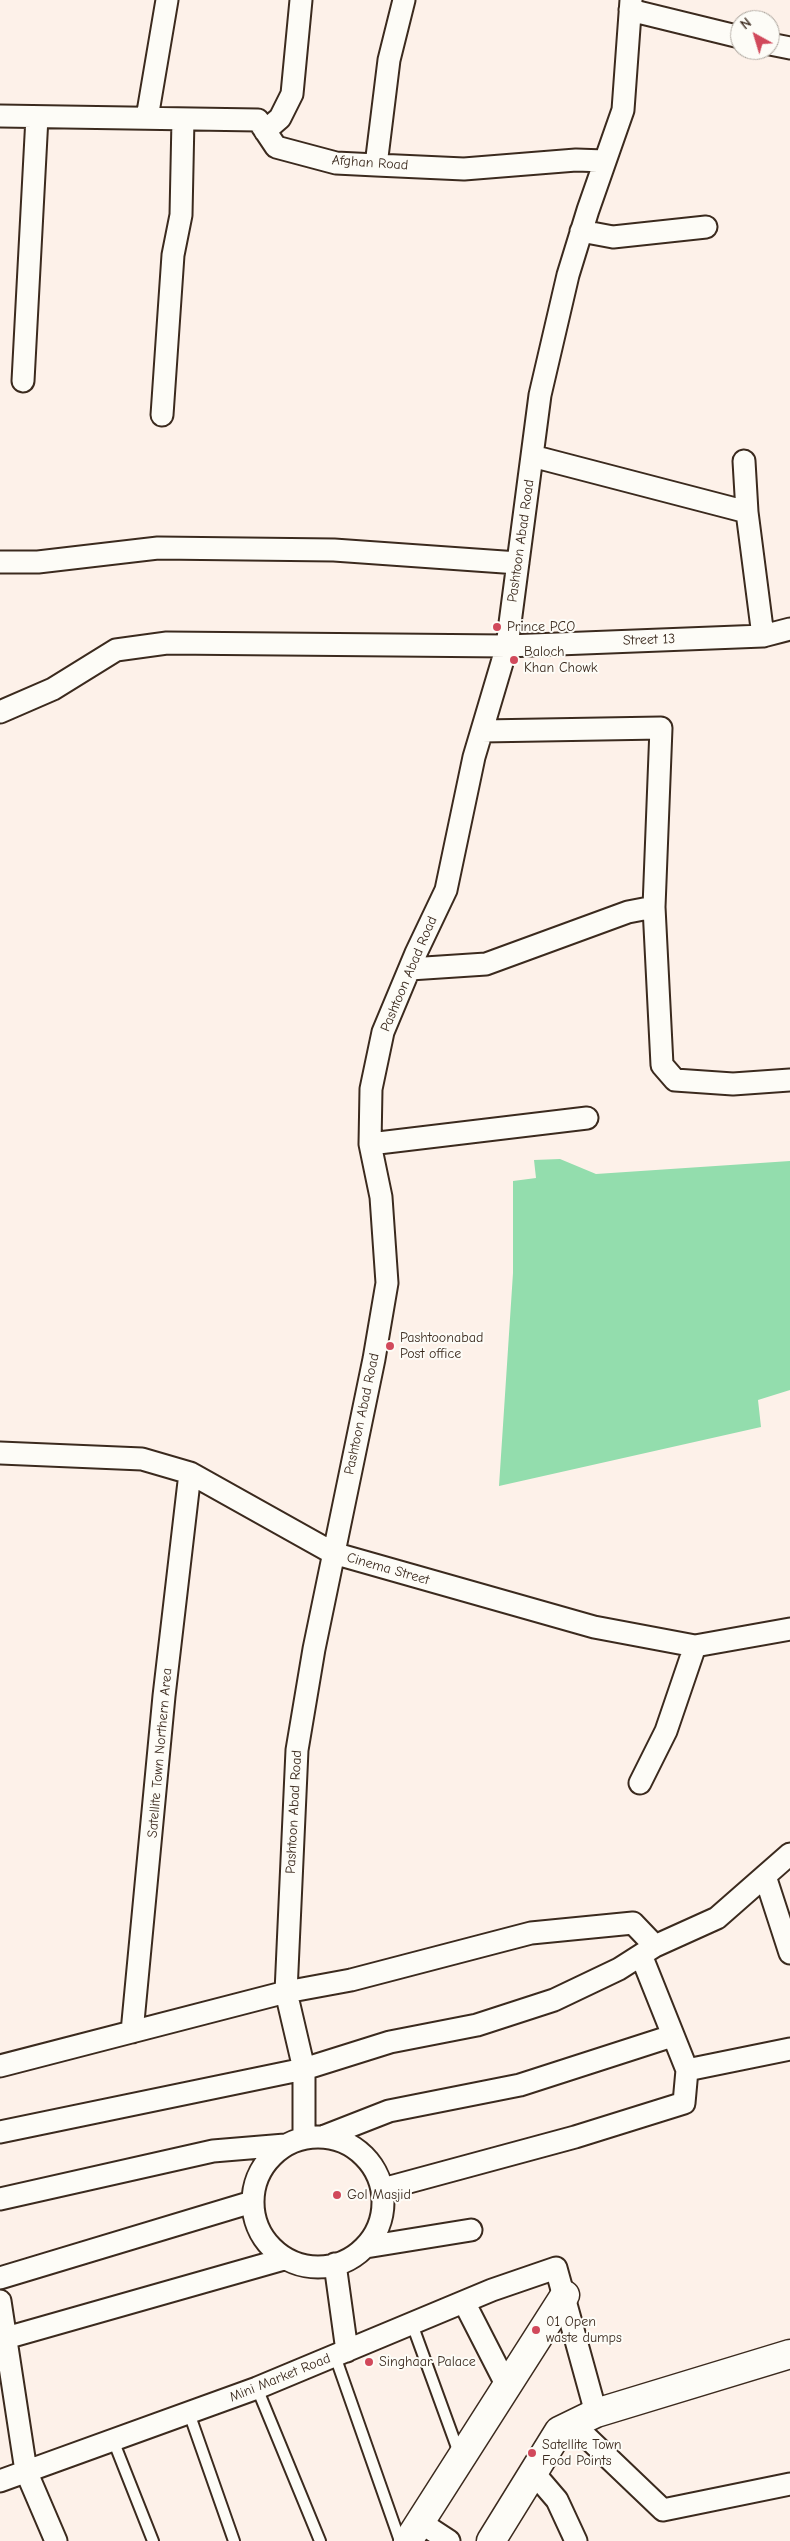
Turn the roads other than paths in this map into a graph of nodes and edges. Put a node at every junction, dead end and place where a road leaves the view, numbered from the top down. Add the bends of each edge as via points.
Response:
1 (167, 0) edge
2 (301, 0) edge
3 (404, 0) edge
4 (630, 5) edge
5 (730, 33) edge
6 (0, 116) edge
7 (37, 117) junction
8 (147, 118) junction
9 (183, 119) junction
10 (265, 131) junction
11 (605, 162) junction
12 (376, 165) junction
13 (706, 227) dead end
14 (581, 231) junction
15 (23, 382) dead end
16 (162, 415) dead end
17 (532, 456) junction
18 (744, 461) dead end
19 (747, 512) junction
20 (0, 562) edge
21 (518, 563) junction
22 (790, 629) edge
23 (762, 636) junction
24 (507, 646) junction
25 (0, 712) edge
26 (482, 731) junction
27 (654, 907) junction
28 (410, 969) junction
29 (790, 1080) edge
30 (587, 1118) dead end
31 (370, 1144) junction
32 (0, 1453) edge
33 (190, 1473) junction
34 (333, 1553) junction
35 (790, 1629) edge
36 (695, 1646) junction
37 (640, 1783) dead end
38 (790, 1854) edge
39 (764, 1876) junction
40 (648, 1950) junction
41 (790, 1952) edge
42 (286, 1992) junction
43 (132, 2032) junction
44 (672, 2036) junction
45 (790, 2049) edge
46 (0, 2066) edge
47 (304, 2069) junction
48 (687, 2070) junction
49 (0, 2132) edge
50 (305, 2140) junction
51 (383, 2188) junction
52 (0, 2199) edge
53 (252, 2202) junction
54 (471, 2230) dead end
55 (366, 2247) junction
56 (284, 2259) junction
57 (335, 2264) junction
58 (0, 2278) edge
59 (565, 2295) junction
60 (0, 2301) edge
61 (464, 2302) junction
62 (412, 2324) junction
63 (6, 2338) junction
64 (341, 2353) junction
65 (790, 2354) edge
66 (6, 2375) edge
67 (507, 2386) junction
68 (257, 2388) junction
69 (189, 2413) junction
70 (585, 2418) junction
71 (113, 2440) junction
72 (461, 2458) junction
73 (26, 2471) junction
74 (533, 2472) junction
75 (0, 2481) edge
76 (790, 2484) edge
77 (414, 2531) edge
78 (56, 2541) edge
79 (153, 2541) edge
80 (234, 2541) edge
81 (320, 2541) edge
82 (400, 2541) edge
83 (449, 2541) edge
84 (490, 2541) edge
85 (576, 2541) edge

1 - 8 street
2 - 10 street via 292,94 280,118
3 - 12 street via 389,60
4 - 5 street
4 - 11 street, Pashtoon Abad Road via 623,110
6 - 7 street, Afghan Road
7 - 8 street, Afghan Road
7 - 15 street
8 - 9 street, Afghan Road
9 - 10 street, Afghan Road via 258,120
9 - 16 street via 181,215 173,255
10 - 12 street, Afghan Road via 276,147 336,163
11 - 12 street, Afghan Road via 576,160 464,169
11 - 14 street, Pashtoon Abad Road
13 - 14 street via 612,238
14 - 17 street, Pashtoon Abad Road via 540,395
17 - 19 street
17 - 21 street, Pashtoon Abad Road
18 - 19 street
19 - 23 street
20 - 21 street via 38,562 168,548 334,550
21 - 24 street, Pashtoon Abad Road
22 - 23 street, Street 13
23 - 24 street, Street 13
24 - 25 street, Street 13 via 167,643 116,650 53,690
24 - 26 street, Pashtoon Abad Road
26 - 27 street via 661,728
26 - 28 street, Pashtoon Abad Road via 446,890
27 - 28 street via 619,915 486,964
27 - 29 street via 662,1065 675,1080 733,1084
28 - 31 street, Pashtoon Abad Road via 383,1032 371,1089
30 - 31 street
31 - 34 street, Pashtoon Abad Road via 381,1197 387,1283
32 - 33 street, Cinema Street via 142,1460
33 - 34 street, Cinema Street
33 - 43 street, Satellite Town Northern Area via 164,1696
34 - 36 street, Cinema Street via 594,1626
34 - 42 street, Pashtoon Abad Road via 297,1750
35 - 36 street, Cinema Street
36 - 37 street via 666,1731
38 - 39 street
39 - 40 street via 717,1918
39 - 41 street
40 - 42 street via 633,1922 531,1932 352,1980
40 - 44 street
40 - 47 street via 619,1969 554,2000 476,2025 390,2042
42 - 43 street
42 - 47 street, Pashtoon Abad Road
43 - 46 street
44 - 48 street
44 - 50 street via 520,2085 389,2111
45 - 48 street
47 - 49 street
47 - 50 street, Pashtoon Abad Road
48 - 51 street via 684,2103 575,2137
50 - 51 street via 345,2142 363,2153 376,2169
50 - 52 street via 213,2152
50 - 53 street via 267,2160 256,2180
51 - 55 street via 384,2210 378,2230
53 - 56 street via 256,2224 263,2238
53 - 58 street
54 - 55 street
55 - 57 street via 350,2260
56 - 57 street via 306,2267
56 - 63 street
57 - 64 street
59 - 61 street, Mini Market Road via 556,2268
59 - 67 street
59 - 70 street
60 - 63 street
61 - 62 street, Mini Market Road
61 - 67 street
62 - 64 street, Mini Market Road
62 - 72 lane
63 - 66 street
64 - 68 street, Mini Market Road
64 - 82 lane
65 - 70 street
66 - 73 street
67 - 72 street
68 - 69 street, Mini Market Road
68 - 81 lane
69 - 71 street, Mini Market Road
69 - 80 lane
70 - 74 street via 559,2431
70 - 76 street via 663,2510
71 - 73 street, Mini Market Road
71 - 79 lane
72 - 77 street
73 - 75 street, Mini Market Road
73 - 78 street
74 - 84 street
74 - 85 street via 557,2500
77 - 83 street

